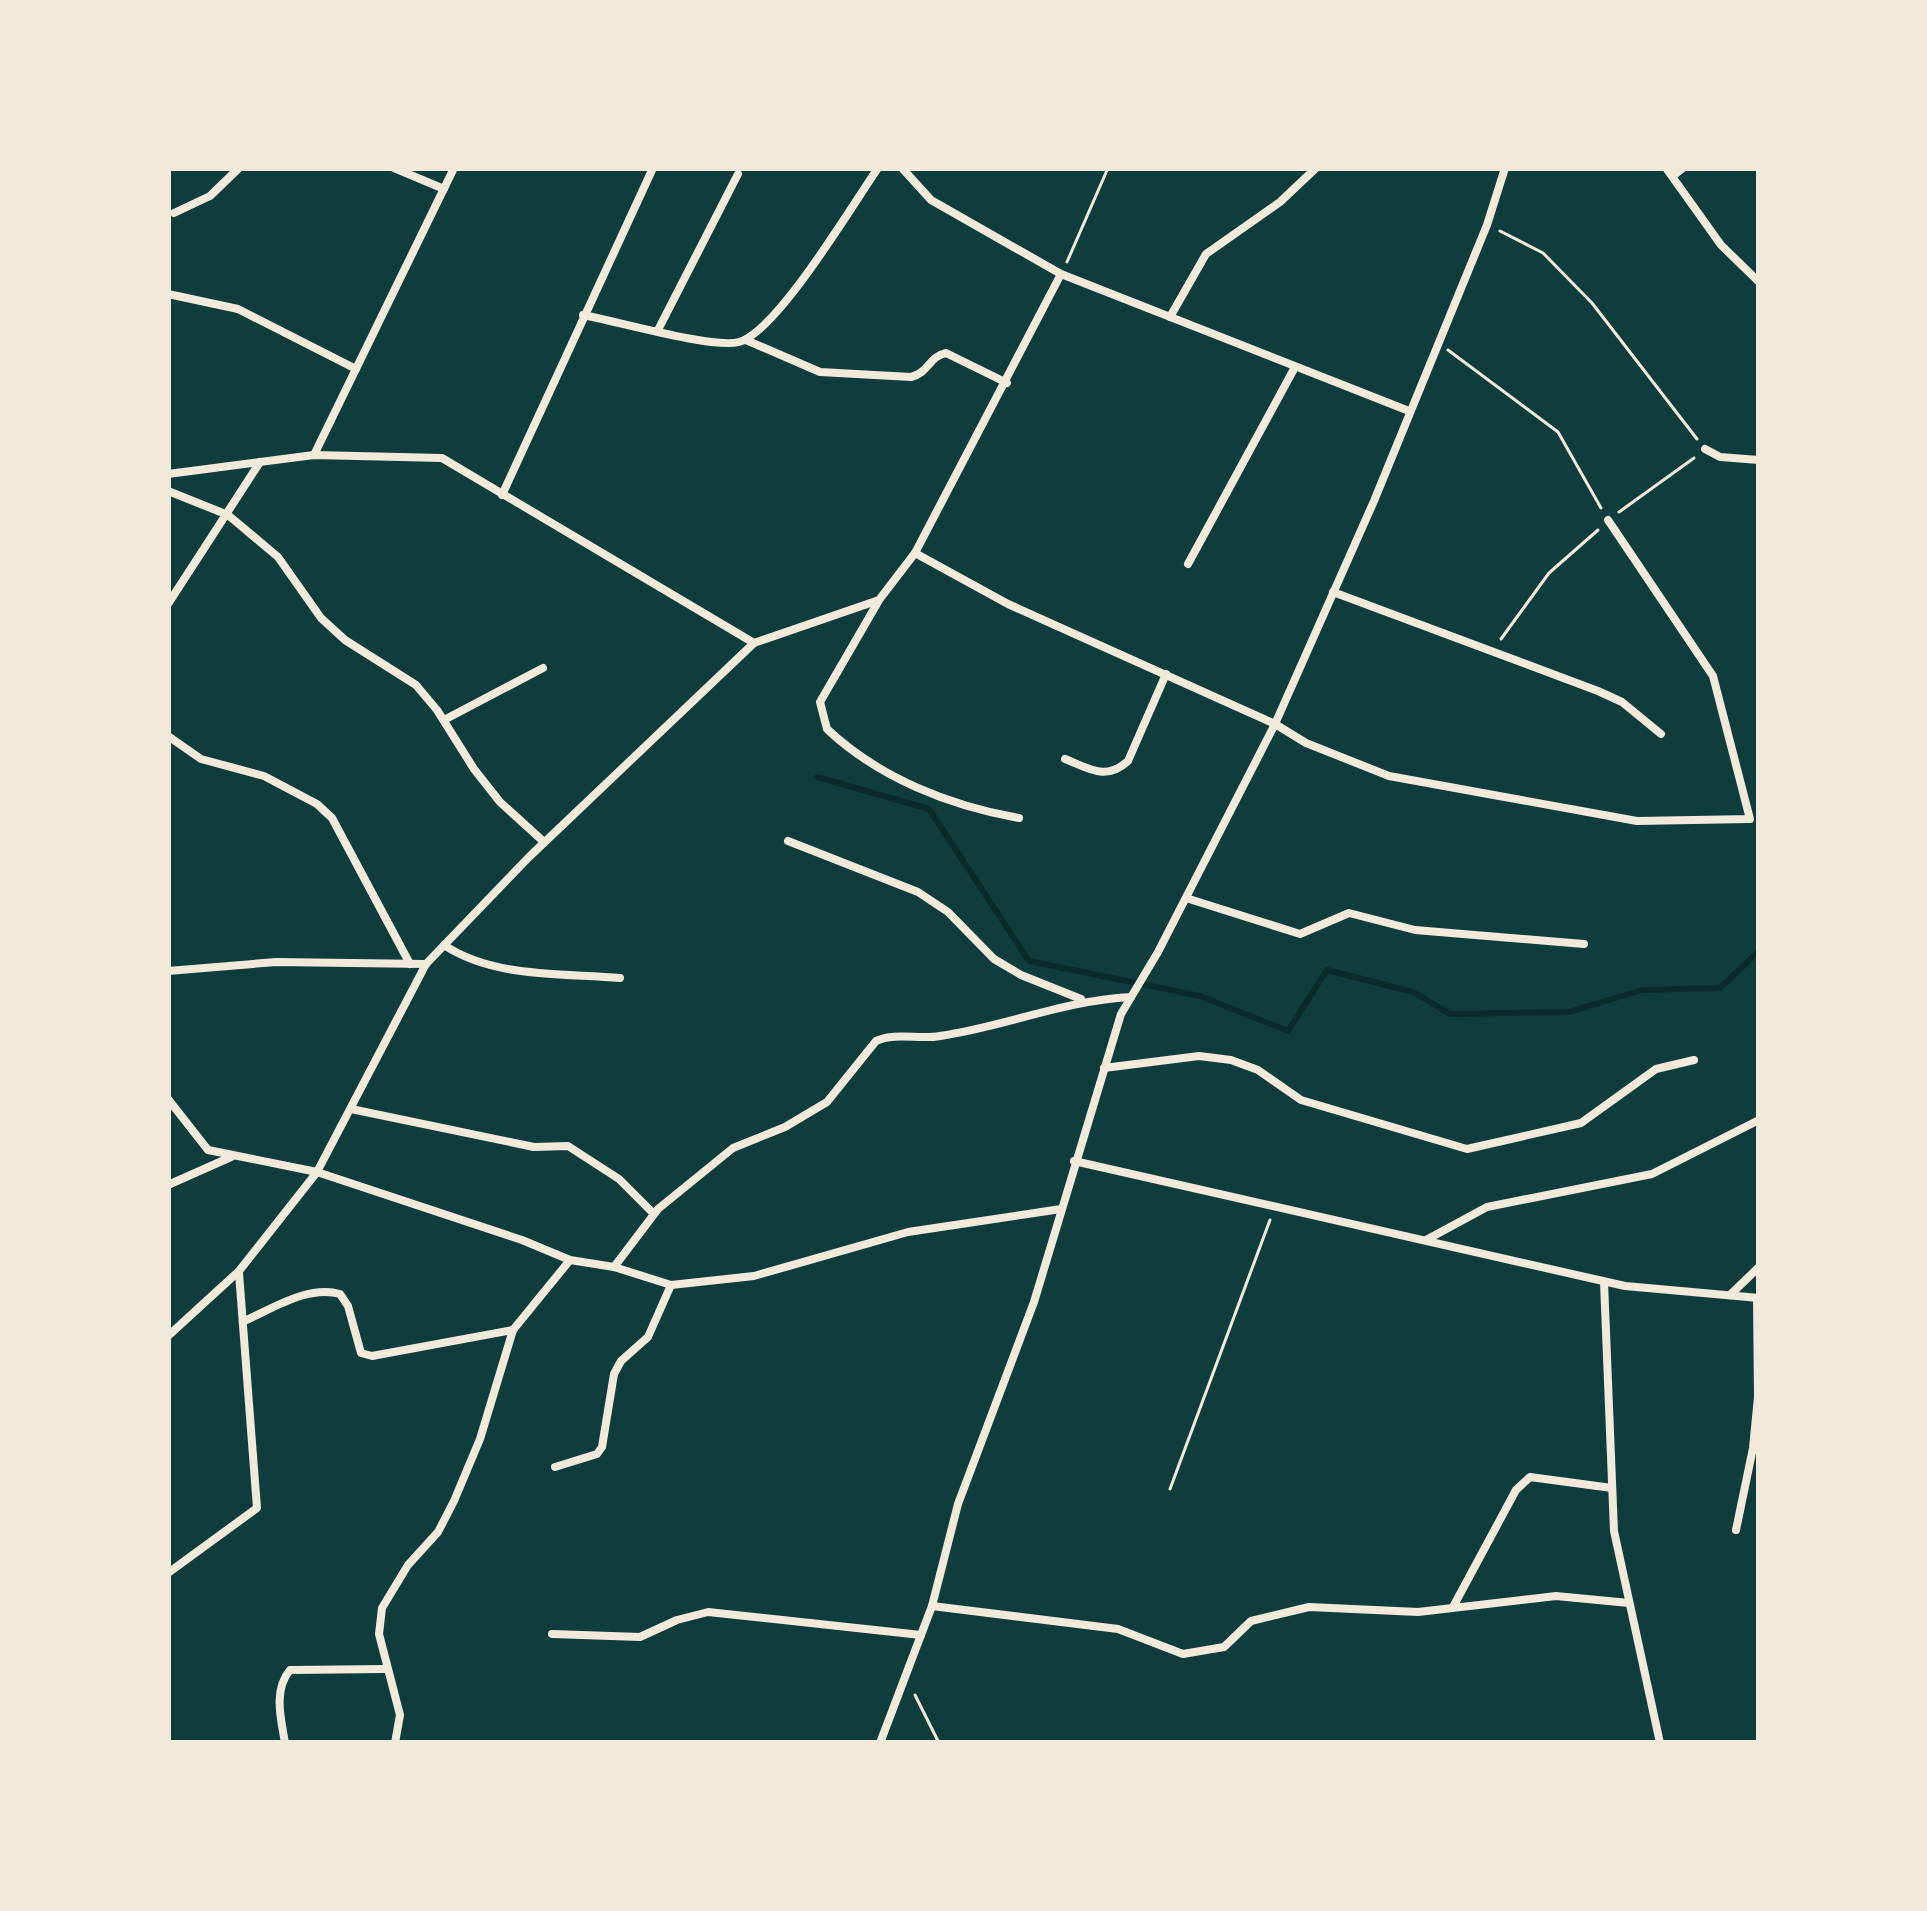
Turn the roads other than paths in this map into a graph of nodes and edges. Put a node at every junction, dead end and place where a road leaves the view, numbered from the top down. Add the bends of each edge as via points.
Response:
1 (239, 168) edge
2 (394, 168) edge
3 (454, 168) edge
4 (653, 168) edge
5 (878, 168) edge
6 (902, 168) edge
7 (1316, 168) edge
8 (1505, 168) edge
9 (1682, 168) edge
10 (1670, 172) edge
11 (738, 174) dead end
12 (444, 189) junction
13 (173, 213) dead end
14 (1061, 274) junction
15 (1759, 281) edge
16 (168, 294) edge
17 (583, 315) junction
18 (1170, 317) junction
19 (658, 330) junction
20 (746, 340) junction
21 (1295, 367) junction
22 (356, 369) junction
23 (1007, 383) junction
24 (1409, 412) junction
25 (1706, 449) road end
26 (314, 455) junction
27 (1759, 460) edge
28 (260, 462) junction
29 (168, 473) edge
30 (168, 491) edge
31 (502, 495) junction
32 (228, 515) junction
33 (1608, 520) road end
34 (915, 553) junction
35 (1187, 564) dead end
36 (1333, 592) junction
37 (879, 600) junction
38 (168, 604) edge
39 (754, 644) junction
40 (543, 668) dead end
41 (1166, 674) junction
42 (444, 720) junction
43 (1275, 724) junction
44 (1661, 734) dead end
45 (168, 736) edge
46 (1065, 759) dead end
47 (1019, 818) dead end
48 (788, 841) dead end
49 (544, 842) junction
50 (1186, 898) junction
51 (1584, 944) dead end
52 (444, 945) junction
53 (410, 964) junction
54 (426, 964) junction
55 (168, 970) edge
56 (620, 978) dead end
57 (1132, 997) junction
58 (1082, 1000) junction
59 (1694, 1060) dead end
60 (1104, 1068) junction
61 (168, 1099) edge
62 (351, 1109) junction
63 (1759, 1120) edge
64 (231, 1157) junction
65 (1075, 1161) junction
66 (317, 1172) junction
67 (168, 1185) edge
68 (1061, 1210) junction
69 (654, 1214) junction
70 (1425, 1240) junction
71 (570, 1260) junction
72 (1759, 1267) edge
73 (614, 1268) junction
74 (239, 1271) junction
75 (1604, 1281) junction
76 (671, 1285) junction
77 (1730, 1295) junction
78 (1758, 1298) edge
79 (244, 1321) junction
80 (513, 1330) junction
81 (168, 1336) edge
82 (555, 1467) dead end
83 (1612, 1488) junction
84 (1736, 1530) dead end
85 (168, 1573) edge
86 (1629, 1603) junction
87 (932, 1606) junction
88 (1452, 1608) junction
89 (552, 1634) dead end
90 (922, 1635) junction
91 (385, 1669) junction
92 (285, 1743) edge
93 (395, 1743) edge
94 (880, 1743) edge
95 (1660, 1743) edge

1 - 13 street via 210,196
2 - 12 street
3 - 12 street
4 - 17 street
5 - 20 street via 790,296
6 - 14 street via 931,200
7 - 18 street via 1205,254
8 - 24 street
9 - 10 street
10 - 15 street via 1721,245
11 - 19 street
12 - 22 street
14 - 18 street
14 - 23 street
16 - 22 street via 238,309
17 - 19 street
17 - 31 street
18 - 21 street
19 - 20 street
20 - 23 street via 820,372 911,377 946,353
21 - 24 street
21 - 35 street
22 - 26 street
23 - 34 street
24 - 36 street
25 - 27 street
26 - 28 street
26 - 31 street via 442,458
28 - 29 street
28 - 32 street
30 - 32 street
31 - 39 street
32 - 38 street
32 - 42 street via 278,557 321,618 416,686
33 - 43 street via 1713,676 1750,819 1637,821 1389,776
34 - 37 street
34 - 41 street
36 - 43 street
36 - 44 street via 1622,702
37 - 39 street
37 - 47 street via 820,702 827,729 932,795
39 - 49 street
40 - 42 street
41 - 43 street
41 - 46 street via 1117,771 1103,775
42 - 49 street via 500,802
43 - 50 street
45 - 53 street via 201,759 242,767 317,804 342,833
48 - 58 street via 918,892 1021,976
49 - 52 street
50 - 51 street via 1300,934 1349,914 1414,930
50 - 57 street
52 - 54 street
52 - 56 street via 498,968
53 - 54 street
53 - 55 street
54 - 62 street
57 - 58 street
57 - 60 street
58 - 69 street via 988,1027 876,1041 827,1102 734,1148
59 - 60 street via 1656,1070 1581,1123 1467,1149 1301,1100 1232,1060 1199,1056
60 - 65 street
61 - 64 street via 208,1150
62 - 66 street
62 - 69 street via 534,1147 568,1146
63 - 70 street via 1652,1174 1487,1207
64 - 66 street
64 - 67 street
65 - 68 street
65 - 70 street
66 - 71 street
66 - 74 street
68 - 76 street via 908,1232 754,1276
68 - 87 street via 958,1504
69 - 73 street
70 - 75 street
71 - 73 street
71 - 80 street
72 - 77 street
73 - 76 street
74 - 79 street
74 - 81 street
75 - 77 street
75 - 83 street
76 - 82 street via 648,1337 614,1374 602,1447
77 - 78 street
78 - 84 street via 1758,1397
79 - 80 street via 327,1290 340,1294 361,1353 372,1356
79 - 85 street via 257,1508
80 - 91 street via 454,1502 382,1608
83 - 86 street
83 - 88 street via 1530,1477
86 - 88 street via 1556,1595
86 - 95 street
87 - 88 street via 1118,1629 1184,1654 1224,1647 1251,1621 1309,1607
87 - 90 street
89 - 90 street via 640,1637 708,1612
90 - 94 street
91 - 92 street via 290,1670 279,1705
91 - 93 street via 400,1715

